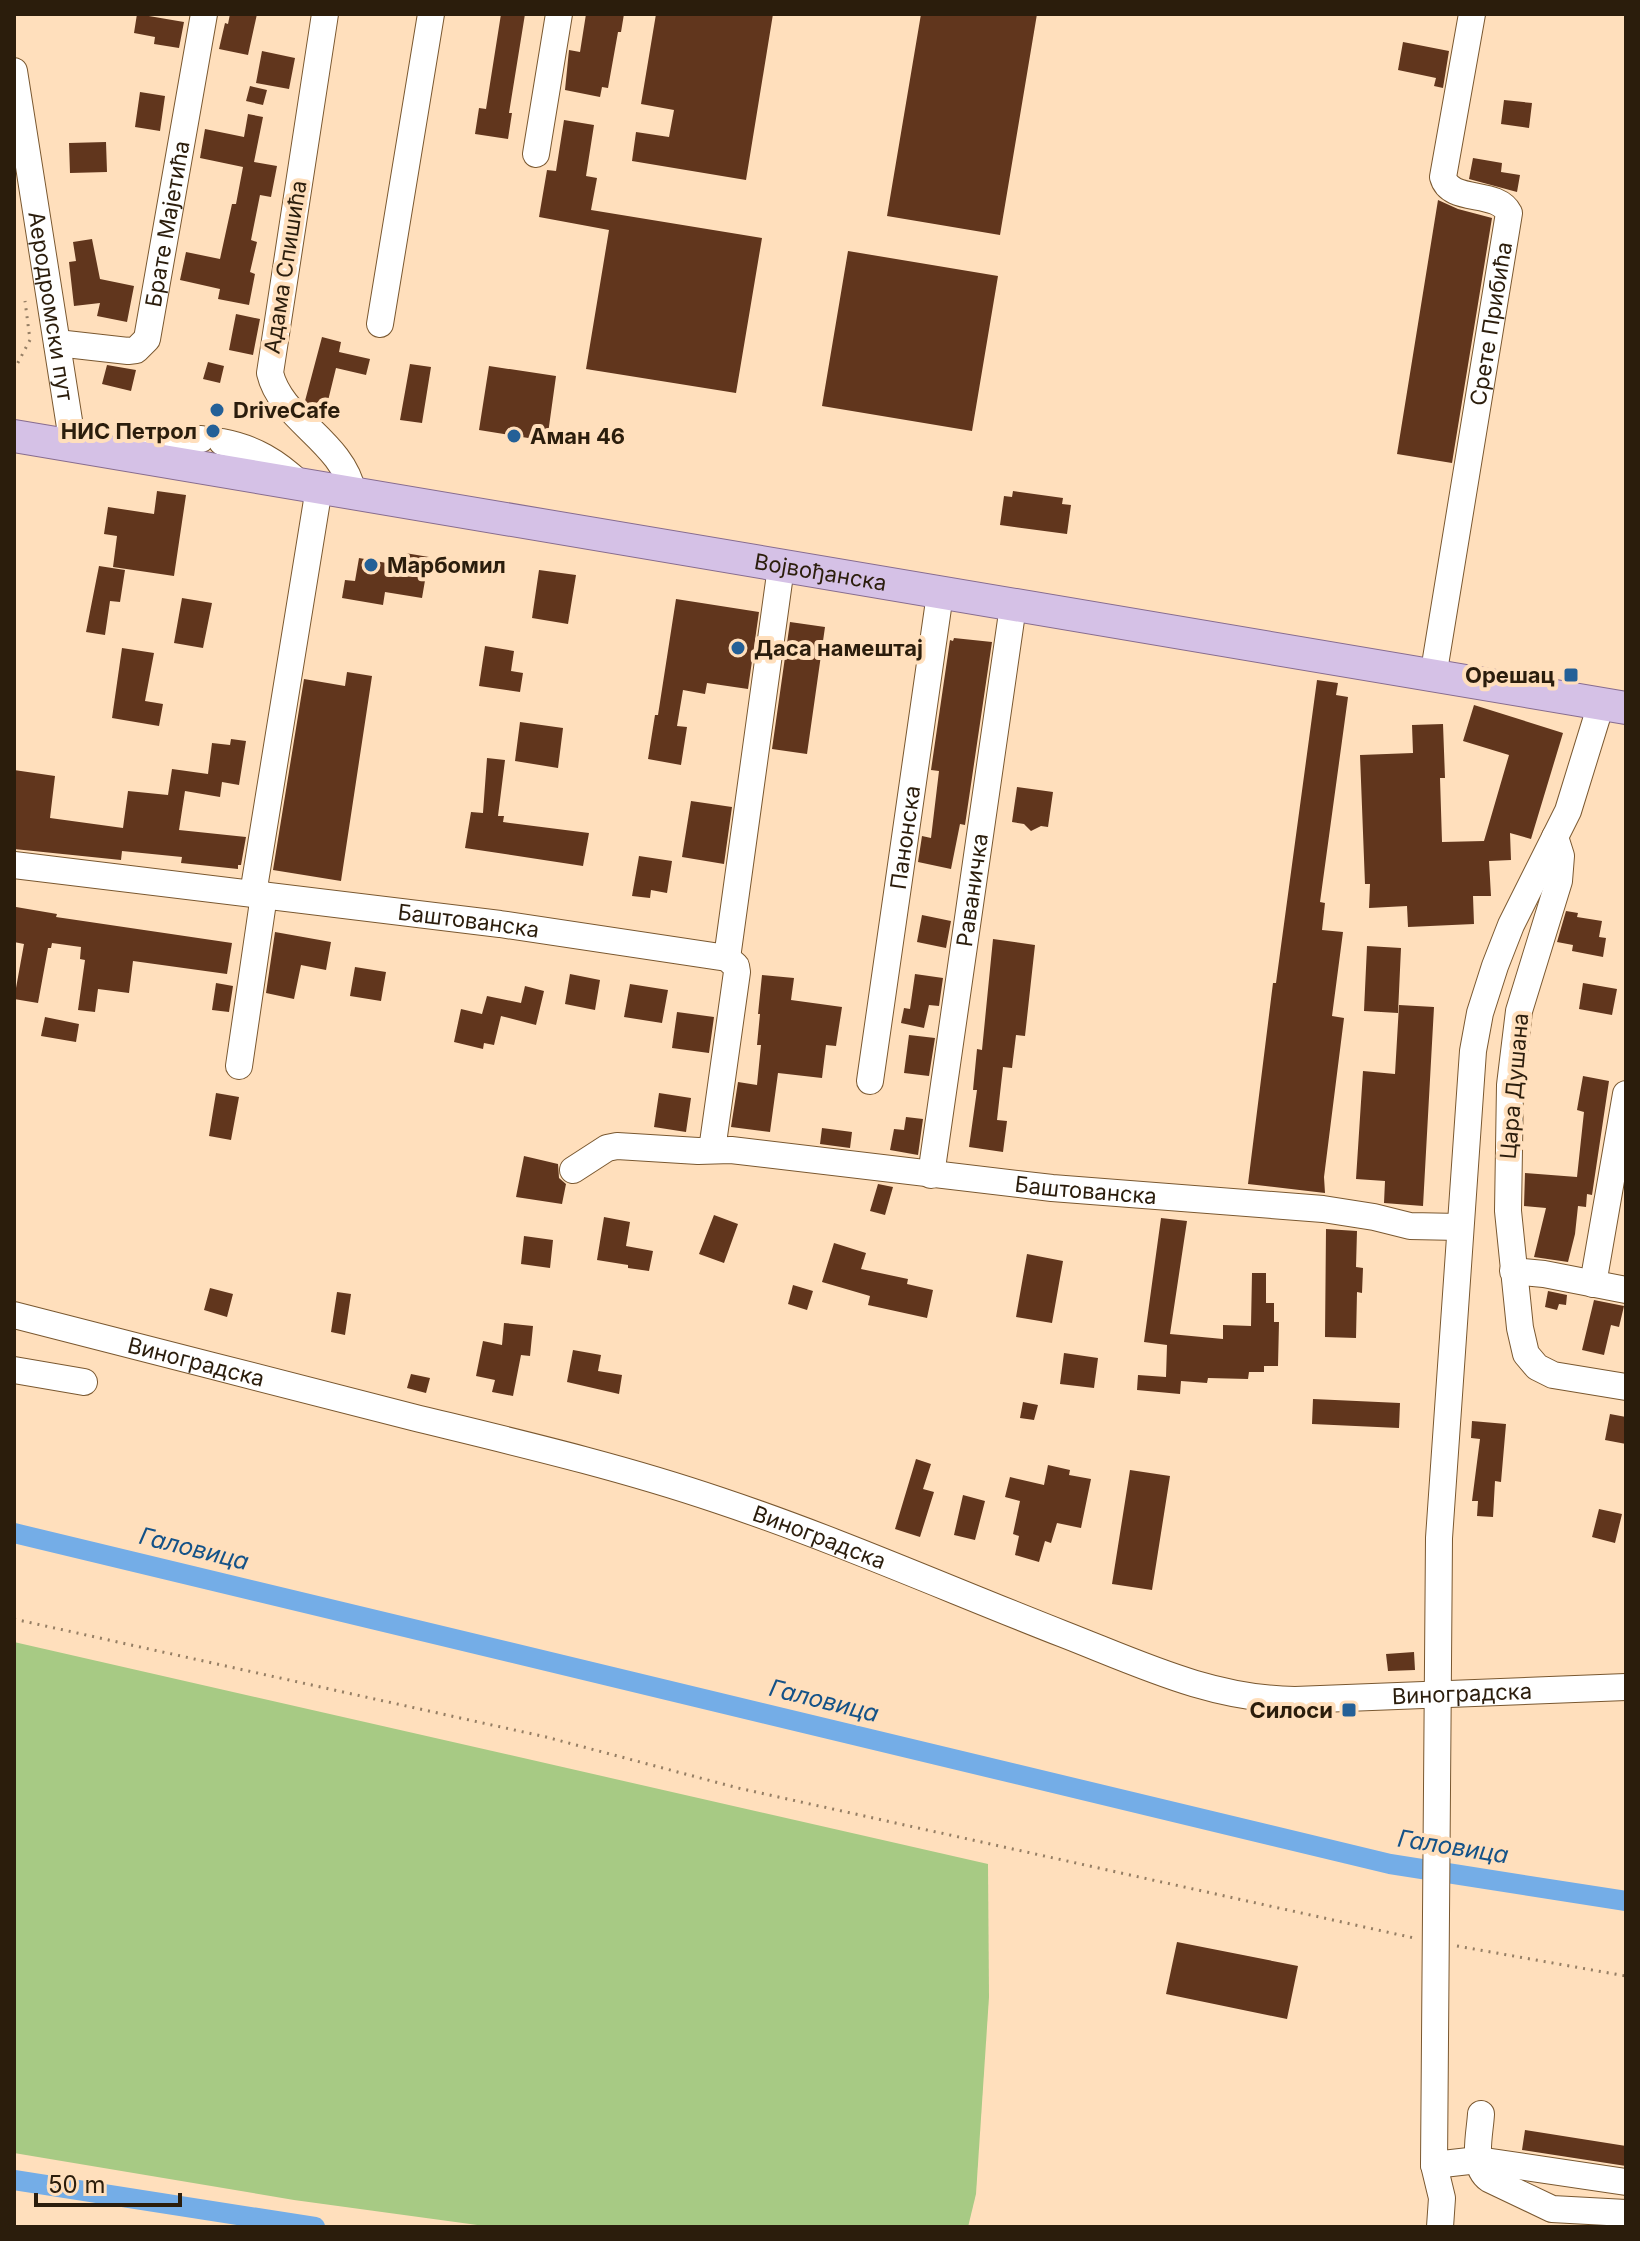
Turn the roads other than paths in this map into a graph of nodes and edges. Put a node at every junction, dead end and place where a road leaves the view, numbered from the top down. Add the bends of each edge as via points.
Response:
1 (204, 14) edge
2 (325, 14) edge
3 (431, 14) edge
4 (559, 14) edge
5 (1472, 14) edge
6 (15, 81) edge
7 (536, 154) dead end
8 (380, 324) dead end
9 (57, 343) junction
10 (14, 436) edge
11 (73, 446) junction
12 (124, 455) junction
13 (309, 486) junction
14 (353, 493) junction
15 (781, 567) junction
16 (940, 594) junction
17 (1013, 606) junction
18 (1433, 677) junction
19 (1614, 706) edge
20 (1555, 837) junction
21 (14, 865) edge
22 (259, 895) junction
23 (727, 958) junction
24 (239, 1066) dead end
25 (870, 1081) dead end
26 (1626, 1094) edge
27 (712, 1150) junction
28 (573, 1170) dead end
29 (931, 1175) junction
30 (1446, 1228) junction
31 (1513, 1271) junction
32 (1593, 1284) junction
33 (1626, 1290) edge
34 (14, 1315) edge
35 (14, 1370) edge
36 (84, 1382) dead end
37 (1626, 1387) edge
38 (1626, 1687) edge
39 (1439, 1693) junction
40 (1481, 2114) dead end
41 (1478, 2160) junction
42 (1434, 2165) junction
43 (1626, 2182) edge
44 (1626, 2213) edge
45 (1440, 2227) edge

1 - 9 street, Брате Мајетића via 147,339 128,351
2 - 14 street, Адама Спишића via 270,373 280,397 345,468
3 - 8 street
4 - 7 street
5 - 18 street, Срете Прибића via 1444,183 1500,202 1509,213
6 - 9 street, Аеродромски пут
9 - 11 street, Аеродромски пут
10 - 11 main road, Војвођанска
11 - 12 main road, Војвођанска
12 - 13 main road, Војвођанска
12 - 13 street via 166,439 212,441 266,456
13 - 14 main road, Војвођанска
13 - 22 street
14 - 15 main road, Војвођанска
15 - 16 main road, Војвођанска
15 - 23 street
16 - 17 main road, Војвођанска
16 - 25 street, Панонска
17 - 18 main road, Војвођанска
17 - 29 street, Раваничка
18 - 19 main road, Војвођанска
19 - 20 street, Цара Душана
20 - 30 street via 1511,925 1480,1013
20 - 31 street, Цара Душана via 1559,881 1519,1011 1512,1054 1507,1185
21 - 22 street, Баштованска
22 - 23 street, Баштованска
22 - 24 street
23 - 27 street via 737,972
26 - 32 street
27 - 28 street, Баштованска via 617,1146
27 - 29 street, Баштованска
29 - 30 street, Баштованска via 1261,1202
30 - 39 street
31 - 32 street
31 - 37 street via 1520,1328 1531,1361 1553,1375
32 - 33 street
34 - 39 street, Виноградска via 680,1488 786,1524 1208,1689 1269,1699
35 - 36 street
38 - 39 street, Виноградска
39 - 42 street
40 - 41 street
41 - 42 street
41 - 43 street
41 - 44 street via 1489,2179 1552,2209
42 - 45 street via 1442,2198

